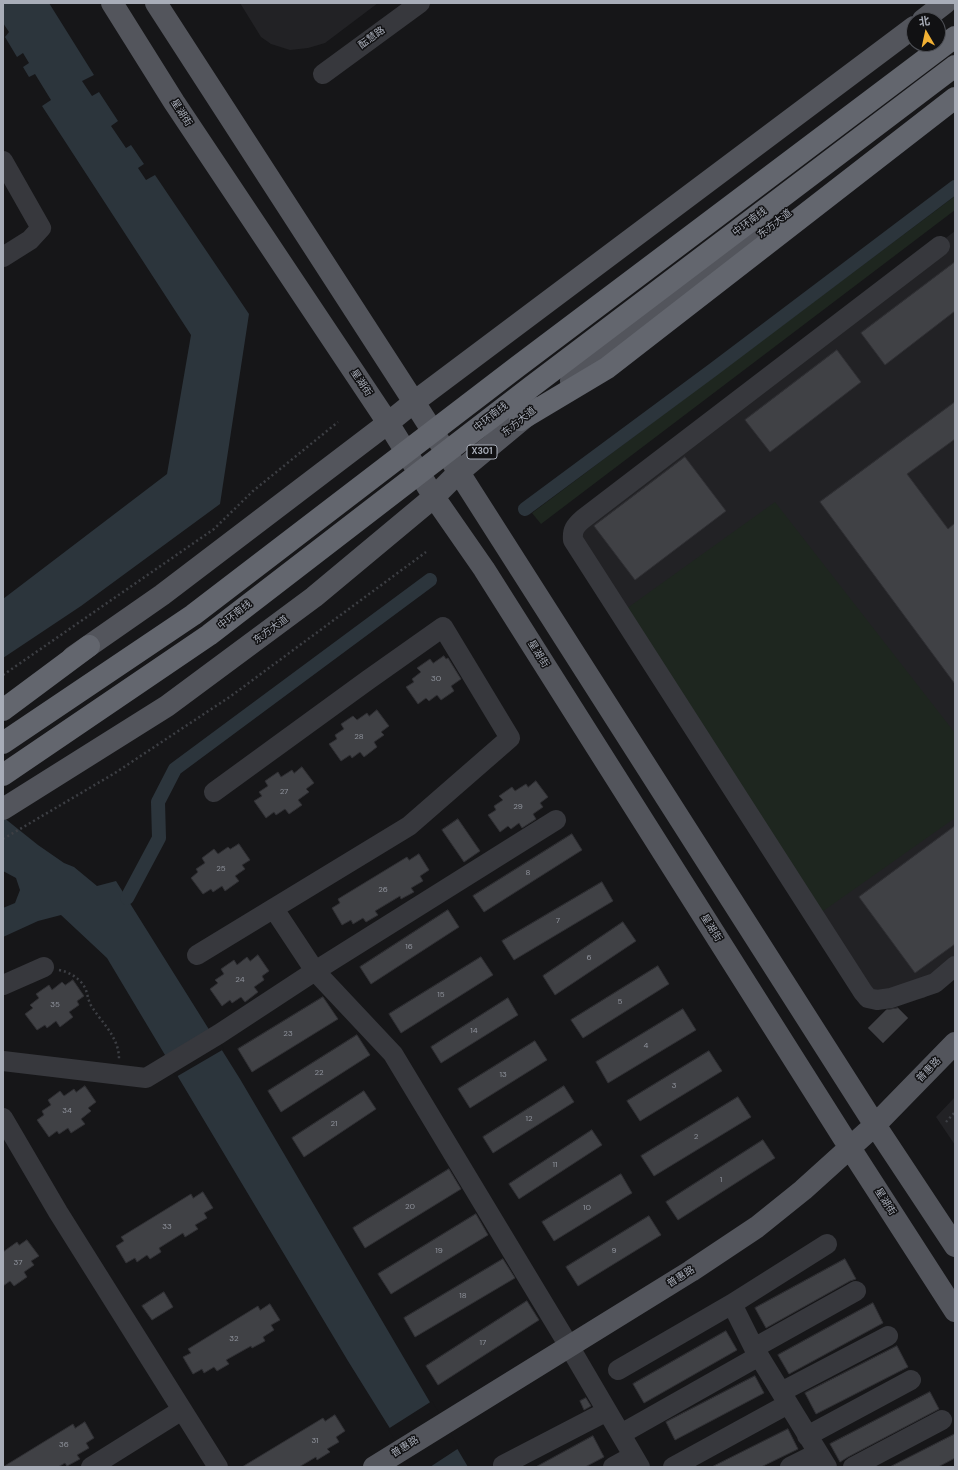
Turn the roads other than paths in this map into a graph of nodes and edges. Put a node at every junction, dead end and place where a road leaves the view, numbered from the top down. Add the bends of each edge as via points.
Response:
1 (112, 3) edge
2 (156, 3) edge
3 (420, 3) edge
4 (946, 3) edge
5 (934, 12) edge
6 (906, 33) edge
7 (955, 37) edge
8 (955, 66) edge
9 (323, 74) dead end
10 (955, 86) edge
11 (955, 98) edge
12 (3, 161) edge
13 (940, 246) dead end
14 (3, 257) edge
15 (414, 402) junction
16 (520, 420) junction
17 (388, 423) junction
18 (459, 472) junction
19 (434, 497) junction
20 (89, 646) junction
21 (3, 701) edge
22 (3, 710) edge
23 (3, 743) edge
24 (3, 775) edge
25 (214, 792) dead end
26 (3, 810) edge
27 (556, 820) dead end
28 (274, 909) junction
29 (197, 955) dead end
30 (955, 966) edge
31 (44, 967) road end
32 (315, 972) junction
33 (3, 986) edge
34 (955, 1043) edge
35 (3, 1061) edge
36 (3, 1118) edge
37 (875, 1125) junction
38 (850, 1148) junction
39 (827, 1244) dead end
40 (955, 1246) edge
41 (856, 1291) dead end
42 (732, 1304) junction
43 (955, 1311) edge
44 (888, 1336) dead end
45 (570, 1346) junction
46 (757, 1352) junction
47 (618, 1370) dead end
48 (911, 1380) dead end
49 (785, 1398) junction
50 (182, 1410) junction
51 (608, 1411) junction
52 (942, 1420) dead end
53 (621, 1434) junction
54 (807, 1436) junction
55 (822, 1460) edge
56 (382, 1461) edge
57 (637, 1462) edge
58 (503, 1465) dead end
59 (92, 1467) edge
60 (218, 1467) edge
61 (613, 1467) edge
62 (673, 1467) edge
63 (790, 1467) edge
64 (853, 1467) edge

1 - 17 main road, 星湖街 via 174,102
2 - 15 main road
3 - 9 street, 酝慧路
4 - 5 main road
6 - 15 main road
7 - 23 highway, bridge via 193,615
8 - 24 highway, 中环南线, bridge via 531,387 210,635
10 - 16 main road, 东方大道 / X301
11 - 16 highway via 607,368
12 - 14 street via 41,228 30,240
13 - 30 street via 583,519 572,532 574,540 868,998 891,998 934,983
15 - 17 main road
15 - 18 main road
16 - 18 main road, 东方大道 / X301
17 - 19 main road, 星湖街
17 - 20 main road via 162,595
18 - 19 main road, 东方大道 / X301
18 - 37 main road
19 - 26 main road, 东方大道 / X301 via 314,597 167,706
19 - 38 main road, 星湖街 via 484,569
20 - 21 main road
20 - 22 highway
25 - 28 street via 443,627 510,738 409,826
27 - 32 street
28 - 29 street
28 - 32 street
31 - 33 street
32 - 35 street via 146,1078
32 - 45 street via 393,1054
34 - 37 main road, 普惠路
36 - 50 street via 58,1212
37 - 38 main road, 普惠路
37 - 40 main road
38 - 43 main road, 星湖街
38 - 45 main road, 普惠路 via 757,1227
39 - 42 street
41 - 46 street
42 - 46 street
42 - 47 street
44 - 49 street
45 - 51 street
45 - 56 main road, 普惠路
46 - 49 street
46 - 53 street
48 - 54 street
49 - 54 street
49 - 62 street
50 - 59 street
50 - 60 street
51 - 53 street
51 - 58 street
52 - 64 street
53 - 57 street
54 - 55 street
55 - 63 street
57 - 61 street

